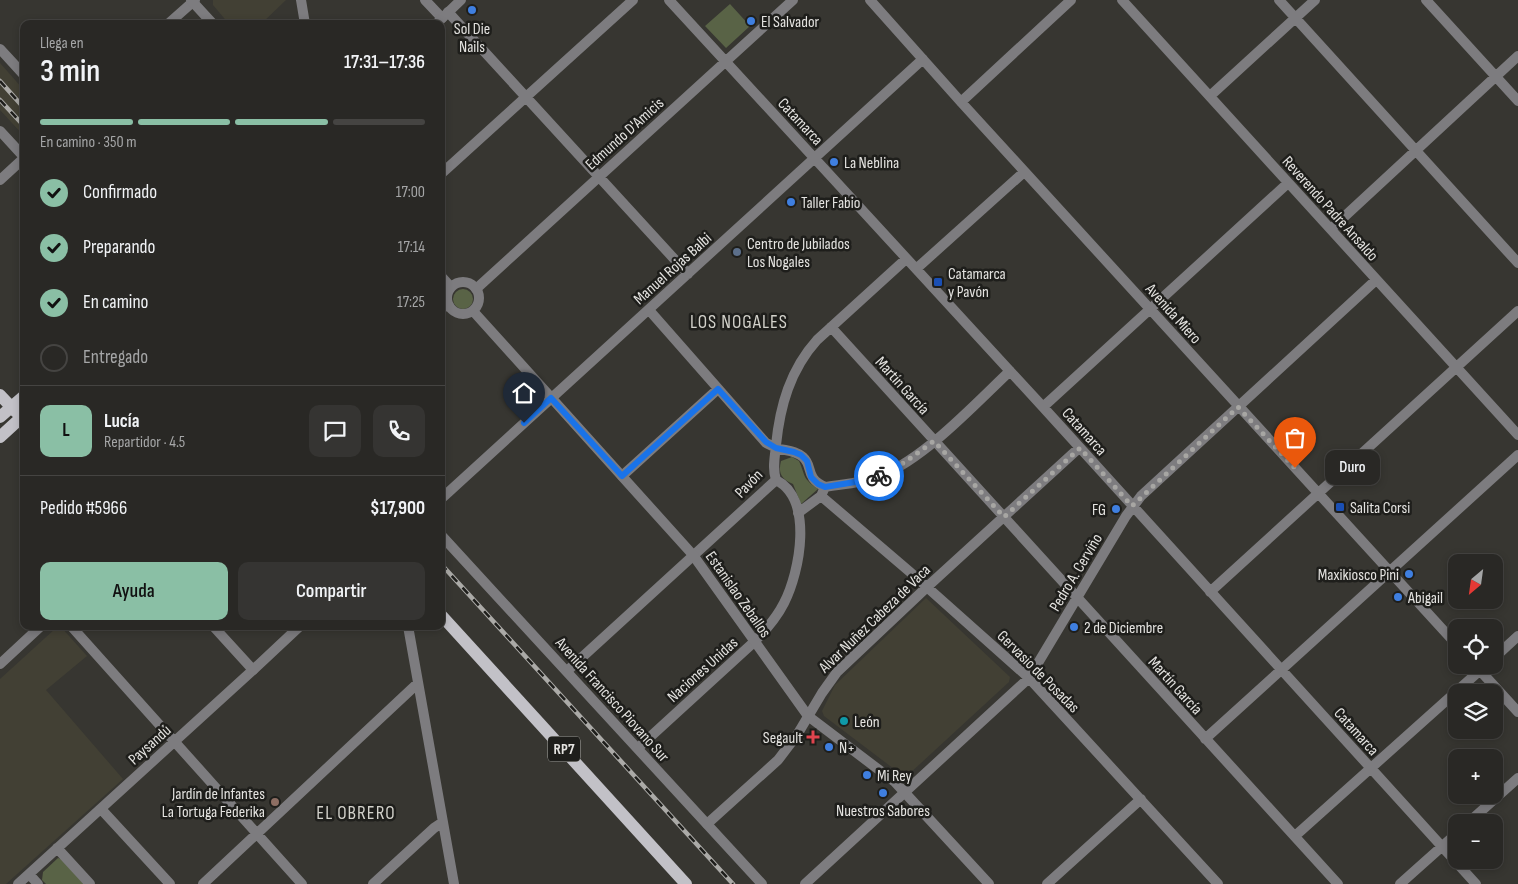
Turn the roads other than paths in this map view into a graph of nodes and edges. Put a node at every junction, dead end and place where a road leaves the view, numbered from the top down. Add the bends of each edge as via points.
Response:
1 (193, 0) edge
2 (301, 0) edge
3 (425, 0) edge
4 (461, 0) edge
5 (633, 0) edge
6 (669, 0) edge
7 (793, 0) edge
8 (870, 0) edge
9 (1071, 0) edge
10 (1279, 0) edge
11 (1315, 0) edge
12 (1426, 0) edge
13 (1128, 2) edge
14 (442, 18) edge
15 (1295, 18) junction
16 (172, 20) edge
17 (210, 20) edge
18 (304, 20) edge
19 (445, 21) edge
20 (0, 49) edge
21 (1518, 56) edge
22 (923, 59) junction
23 (725, 61) junction
24 (20, 71) edge
25 (1496, 77) junction
26 (1210, 96) junction
27 (526, 97) junction
28 (1518, 101) edge
29 (961, 102) junction
30 (0, 131) edge
31 (1416, 150) junction
32 (20, 154) edge
33 (815, 159) junction
34 (20, 162) edge
35 (445, 170) edge
36 (1024, 172) junction
37 (598, 176) junction
38 (0, 180) edge
39 (1288, 183) junction
40 (1331, 229) junction
41 (906, 259) junction
42 (1518, 263) edge
43 (916, 269) junction
44 (688, 274) junction
45 (445, 280) edge
46 (1376, 280) junction
47 (451, 287) junction
48 (476, 289) junction
49 (445, 306) edge
50 (1150, 308) junction
51 (649, 310) junction
52 (473, 311) junction
53 (1518, 311) edge
54 (831, 327) junction
55 (1456, 367) junction
56 (1010, 371) junction
57 (718, 389) junction
58 (0, 395) edge
59 (551, 398) junction
60 (20, 399) edge
61 (11, 407) junction
62 (1043, 407) junction
63 (1238, 407) junction
64 (20, 415) edge
65 (0, 417) edge
66 (20, 420) edge
67 (1518, 435) edge
68 (0, 437) edge
69 (934, 441) junction
70 (776, 448) junction
71 (1080, 448) junction
72 (1518, 456) edge
73 (622, 476) junction
74 (776, 480) junction
75 (823, 492) junction
76 (1318, 493) junction
77 (445, 495) edge
78 (1132, 506) junction
79 (798, 513) junction
80 (1004, 517) junction
81 (445, 539) edge
82 (693, 555) junction
83 (1390, 571) junction
84 (927, 587) junction
85 (1210, 592) junction
86 (1077, 598) junction
87 (445, 619) edge
88 (36, 630) edge
89 (75, 630) edge
90 (217, 630) edge
91 (296, 630) edge
92 (409, 630) edge
93 (1448, 635) edge
94 (1518, 636) edge
95 (754, 642) junction
96 (1503, 650) edge
97 (1, 661) edge
98 (253, 670) junction
99 (1281, 670) junction
100 (567, 671) junction
101 (1473, 674) edge
102 (1486, 674) edge
103 (1030, 678) junction
104 (418, 683) junction
105 (1518, 712) edge
106 (808, 716) junction
107 (1205, 739) junction
108 (175, 741) junction
109 (638, 748) junction
110 (1371, 769) junction
111 (1518, 778) edge
112 (905, 792) junction
113 (1141, 799) junction
114 (101, 809) junction
115 (1478, 814) edge
116 (443, 822) junction
117 (707, 824) junction
118 (257, 835) junction
119 (1295, 836) junction
120 (1448, 841) edge
121 (1442, 847) junction
122 (57, 848) junction
123 (29, 874) junction
124 (18, 884) edge
125 (38, 884) edge
126 (90, 884) edge
127 (170, 884) edge
128 (203, 884) edge
129 (302, 884) edge
130 (373, 884) edge
131 (454, 884) edge
132 (686, 884) edge
133 (762, 884) edge
134 (805, 884) edge
135 (989, 884) edge
136 (1047, 884) edge
137 (1218, 884) edge
138 (1338, 884) edge
139 (1400, 884) edge
140 (1476, 884) edge

1 - 16 street
1 - 17 street
2 - 18 street
3 - 14 street
4 - 14 street
5 - 27 street
6 - 23 street, Catamarca
7 - 23 street, Edmundo D'Amicis
8 - 22 street, Avenida Miero
9 - 29 street
10 - 15 street
11 - 15 street
12 - 25 street
13 - 26 street, Reverendo Padre Ansaldo
15 - 26 street
15 - 31 street
19 - 27 street
20 - 24 street
21 - 25 street
22 - 29 street, Avenida Miero
22 - 33 street, Manuel Rojas Balbi
23 - 33 street, Catamarca
23 - 37 street, Edmundo D'Amicis
25 - 28 street
25 - 31 street
26 - 39 street, Reverendo Padre Ansaldo
27 - 35 street
27 - 37 street
29 - 36 street, Avenida Miero
30 - 32 street
31 - 40 street
31 - 42 street
33 - 41 street, Catamarca
33 - 44 street, Manuel Rojas Balbi
34 - 38 street
36 - 43 street
36 - 50 street, Avenida Miero
37 - 44 street
37 - 48 street, Edmundo D'Amicis
39 - 40 street, Reverendo Padre Ansaldo
39 - 50 street
40 - 46 street, Reverendo Padre Ansaldo
41 - 43 street, Catamarca
41 - 54 street, Pavón
43 - 56 street, Catamarca
44 - 51 street, Manuel Rojas Balbi
45 - 47 street
46 - 55 street, Reverendo Padre Ansaldo
46 - 63 street, Pedro A. Cerviño
47 - 48 street via 464,283
47 - 49 street
48 - 52 street via 479,298
49 - 52 street via 463,314
50 - 62 street
50 - 63 street, Avenida Miero
51 - 57 street, Gervasio de Posadas
51 - 59 street, Manuel Rojas Balbi
52 - 59 street, Estanislao Zeballos
53 - 55 street
54 - 69 street, Martín García
54 - 70 street, Pavón via 806,352 792,377 782,405
55 - 67 street, Reverendo Padre Ansaldo
55 - 76 street
56 - 62 street, Catamarca
56 - 69 street
57 - 70 street, Gervasio de Posadas via 766,442
57 - 73 street
58 - 61 main road
59 - 73 street, Estanislao Zeballos
59 - 77 street, Manuel Rojas Balbi
60 - 61 main road
61 - 64 main road
61 - 65 main road
62 - 71 street, Catamarca
63 - 76 street, Avenida Miero
63 - 78 street, Pedro A. Cerviño
66 - 68 main road
69 - 75 street via 883,475
69 - 80 street, Martín García
70 - 74 street, Pavón
70 - 75 street, Gervasio de Posadas via 801,455 807,461 811,477
71 - 78 street, Catamarca
71 - 80 street, Alvar Nuñez Cabeza de Vaca
72 - 83 street
73 - 82 street, Estanislao Zeballos
74 - 79 street via 788,487
74 - 82 street, Pavón
75 - 79 street
75 - 84 street, Gervasio de Posadas
76 - 83 street, Avenida Miero
76 - 85 street
78 - 85 street, Catamarca
78 - 86 street, Pedro A. Cerviño
79 - 95 street, Naciones Unidas via 801,540 792,584 784,603
80 - 84 street, Alvar Nuñez Cabeza de Vaca
80 - 86 street, Martín García
81 - 100 street, Avenida Francisco Piovano Sur
82 - 95 street, Estanislao Zeballos
82 - 100 street, Pavón
83 - 93 street, Avenida Miero
83 - 99 street
84 - 103 street, Gervasio de Posadas
84 - 106 street, Alvar Nuñez Cabeza de Vaca via 837,672
85 - 99 street, Catamarca
86 - 103 street, Pedro A. Cerviño
86 - 107 street, Martín García
87 - 132 main road, RP7
88 - 97 street
89 - 108 street
90 - 98 street
91 - 98 street, Paysandú
92 - 104 street
94 - 96 street
95 - 106 street, Estanislao Zeballos
95 - 109 street, Naciones Unidas
98 - 108 street, Paysandú
99 - 107 street
99 - 110 street, Catamarca
100 - 109 street, Avenida Francisco Piovano Sur
101 - 110 street
102 - 105 street
103 - 112 street, Pedro A. Cerviño
103 - 113 street, Gervasio de Posadas
104 - 116 street
104 - 118 street
106 - 112 street, Estanislao Zeballos
106 - 117 street, Alvar Nuñez Cabeza de Vaca via 778,760
107 - 119 street, Martín García
108 - 114 street, Paysandú
108 - 118 street
109 - 117 street, Avenida Francisco Piovano Sur
110 - 119 street
110 - 121 street, Catamarca
111 - 115 street
112 - 134 street, Pedro A. Cerviño
112 - 135 street, Estanislao Zeballos
113 - 136 street
113 - 137 street, Gervasio de Posadas
114 - 122 street, Paysandú
114 - 127 street
116 - 130 street
116 - 131 street
117 - 133 street, Avenida Francisco Piovano Sur
118 - 128 street
118 - 129 street
119 - 138 street, Martín García
120 - 121 street
121 - 139 street
121 - 140 street, Catamarca
122 - 123 street, Paysandú
122 - 126 street
123 - 124 street, Paysandú
123 - 125 street

